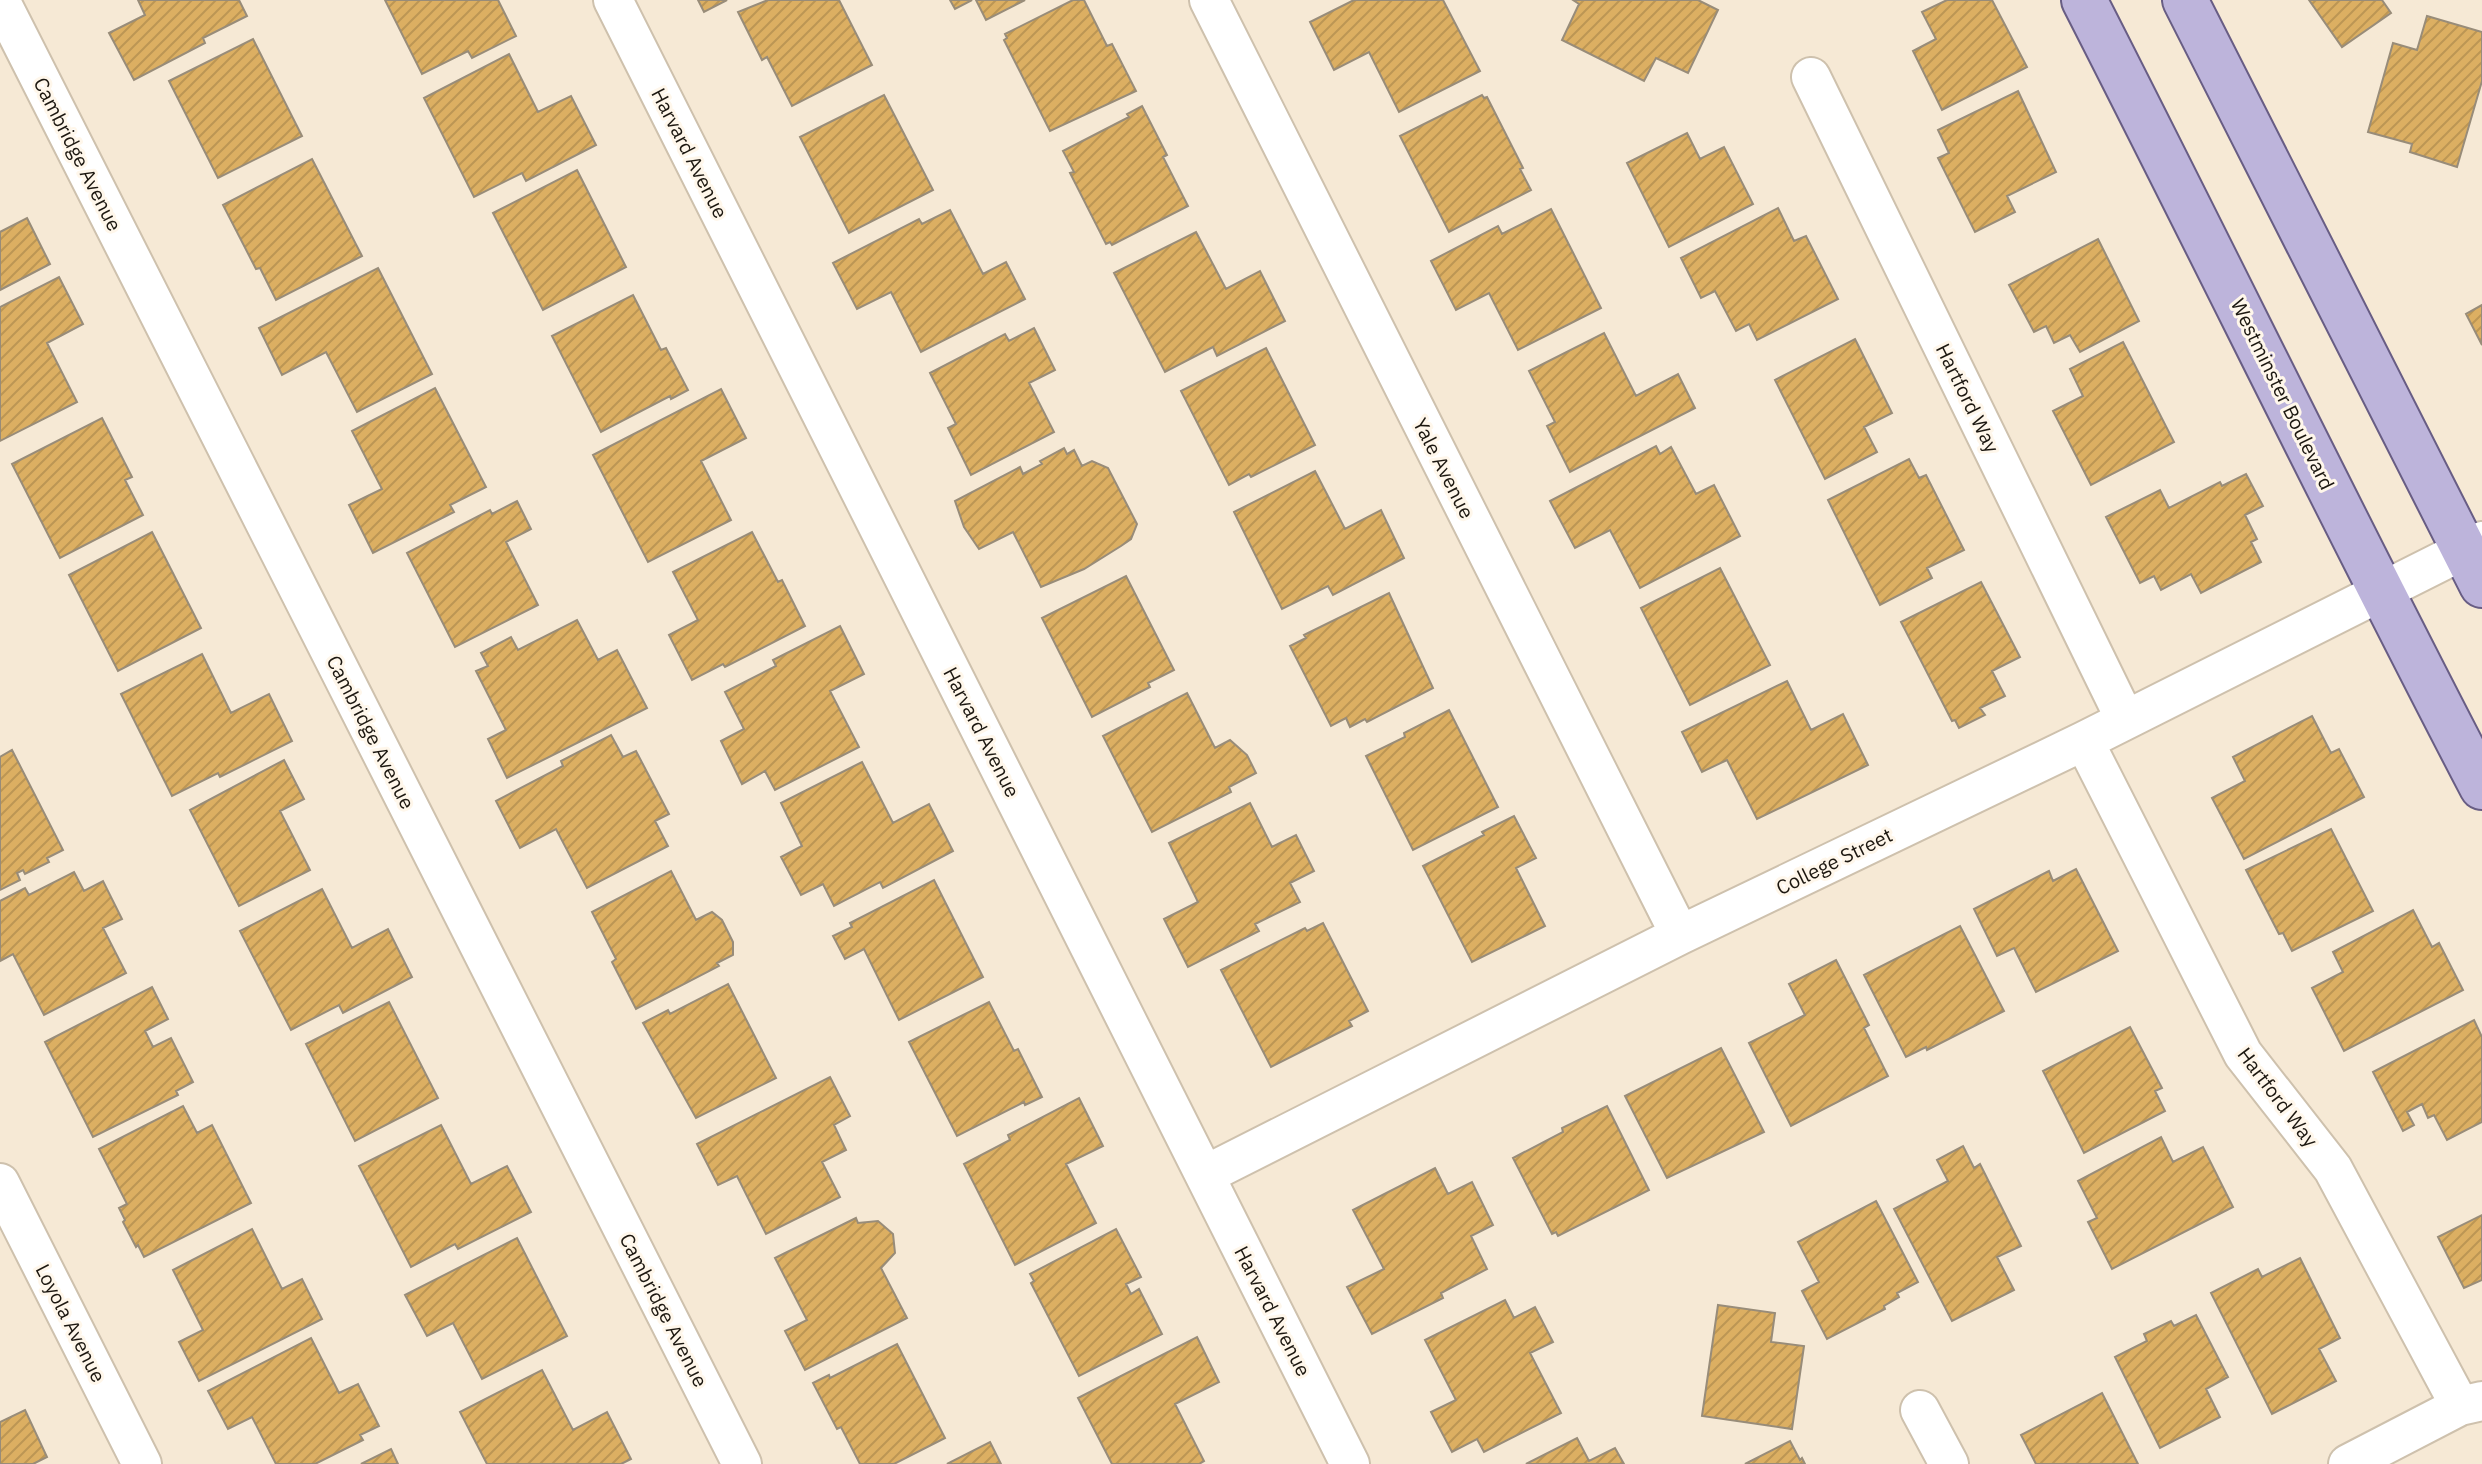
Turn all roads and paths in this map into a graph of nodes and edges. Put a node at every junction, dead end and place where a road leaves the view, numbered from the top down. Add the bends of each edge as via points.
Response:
1 (0, 0) edge
2 (613, 0) edge
3 (1209, 0) edge
4 (2084, 0) edge
5 (2185, 0) edge
6 (1811, 77) dead end
7 (2476, 559) edge
8 (2380, 591) junction
9 (2125, 719) junction
10 (2084, 741) junction
11 (2482, 787) edge
12 (1680, 935) junction
13 (1205, 1175) junction
14 (0, 1183) edge
15 (2471, 1404) edge
16 (1920, 1410) dead end
17 (142, 1464) edge
18 (742, 1464) edge
19 (1350, 1464) edge
20 (1949, 1464) edge
21 (2348, 1464) edge

1 - 18 street, Cambridge Avenue
2 - 13 street, Harvard Avenue
3 - 12 street, Yale Avenue
4 - 8 main road, Westminster Boulevard
5 - 7 main road
6 - 9 street, Hartford Way
7 - 8 street, College Street
8 - 9 street, College Street
8 - 11 main road, Westminster Boulevard
9 - 10 street, College Street
10 - 12 street, College Street
10 - 15 street, Hartford Way via 2243,1054 2333,1169
12 - 13 street, College Street
13 - 19 street, Harvard Avenue
14 - 17 street, Loyola Avenue
15 - 21 street
16 - 20 street

